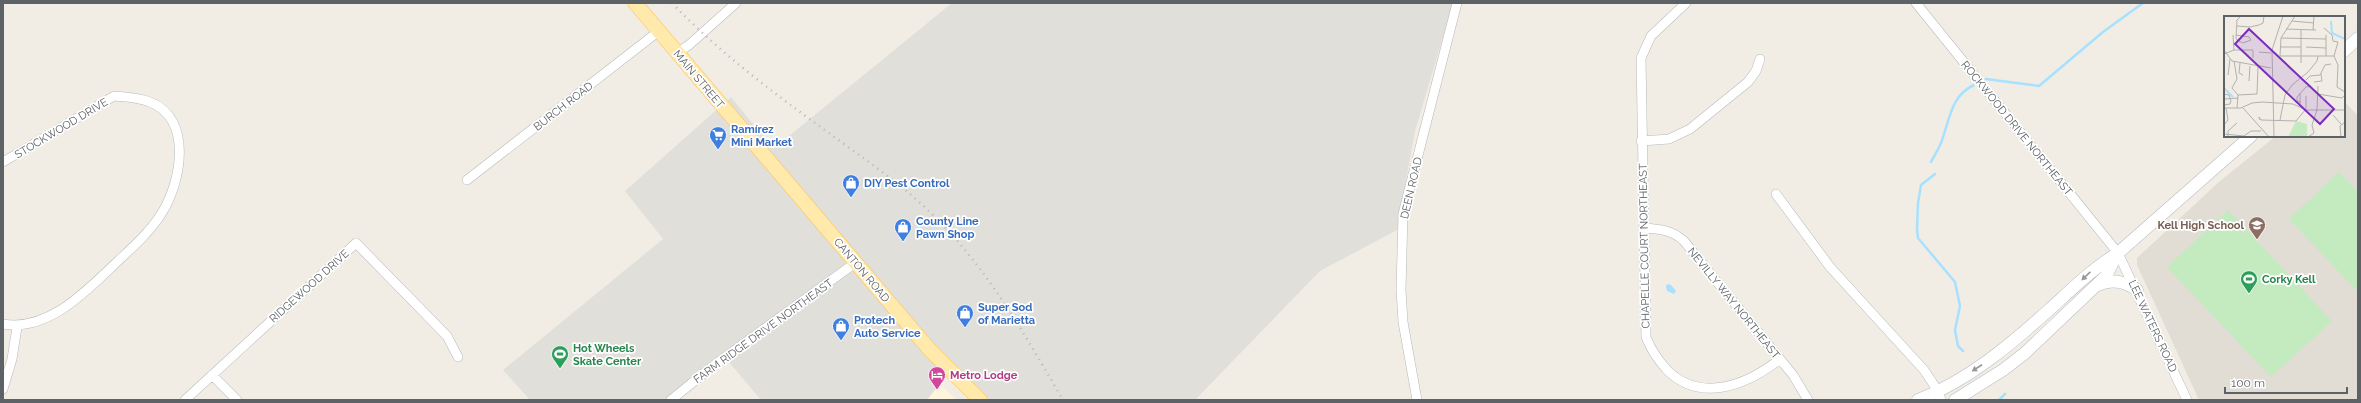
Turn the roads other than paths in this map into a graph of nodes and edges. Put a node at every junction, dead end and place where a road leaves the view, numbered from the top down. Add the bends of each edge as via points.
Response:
1 (635, 3) edge
2 (736, 3) edge
3 (1456, 3) edge
4 (1686, 3) edge
5 (1919, 4) edge
6 (659, 31) junction
7 (2358, 38) edge
8 (2345, 50) edge
9 (677, 53) junction
10 (1760, 59) dead end
11 (2250, 137) edge
12 (1641, 141) junction
13 (763, 155) joint
14 (3, 162) edge
15 (467, 180) dead end
16 (1776, 194) dead end
17 (1643, 228) junction
18 (2118, 253) junction
19 (855, 263) junction
20 (2096, 286) junction
21 (2137, 290) junction
22 (3, 324) edge
23 (17, 327) junction
24 (458, 357) dead end
25 (1780, 359) junction
26 (212, 375) junction
27 (3, 389) edge
28 (1939, 396) edge
29 (185, 400) edge
30 (237, 400) edge
31 (671, 400) edge
32 (980, 400) edge
33 (1417, 400) edge
34 (1808, 400) edge
35 (1918, 400) edge
36 (1955, 400) edge
37 (2187, 400) edge

1 - 6 main road, MAIN STREET
2 - 9 street
3 - 33 street, DEEN ROAD via 1404,214 1401,290 1403,322
4 - 12 street, CHAPELLE COURT NORTHEAST via 1651,36 1641,58
5 - 18 street, ROCKWOOD DRIVE NORTHEAST
6 - 9 main road, MAIN STREET
6 - 15 street, BURCH ROAD
7 - 8 street
9 - 13 main road, MAIN STREET
10 - 12 street via 1756,71 1748,82 1690,129 1669,139
11 - 18 street
12 - 17 street, CHAPELLE COURT NORTHEAST
13 - 19 main road, CANTON ROAD
14 - 23 street, STOCKWOOD DRIVE via 114,96 133,97 151,102 164,112 173,124 180,147 179,167 168,201 147,234 76,300 40,321
16 - 28 street via 1830,267 1924,370
17 - 25 street, NEVILLY WAY NORTHEAST via 1672,232 1684,241
17 - 25 street, CHAPELLE COURT NORTHEAST via 1646,337 1655,356 1672,377 1689,390 1717,392 1750,378
18 - 20 street via 2106,276
18 - 21 street, LEE WATERS ROAD
18 -> 28 street via 2096,266 1994,357
19 - 31 street, FARM RIDGE DRIVE NORTHEAST via 713,366
19 - 32 main road, CANTON ROAD via 930,350
20 - 21 street via 2112,281
20 - 36 street via 2024,353 1998,374
21 - 37 street, LEE WATERS ROAD
22 - 23 street, STOCKWOOD DRIVE
23 - 27 street via 12,359
24 - 26 street, RIDGEWOOD DRIVE via 447,336 356,243
25 - 34 street, NEVILLY WAY NORTHEAST
26 - 29 street, RIDGEWOOD DRIVE
26 - 30 street
28 - 35 street

